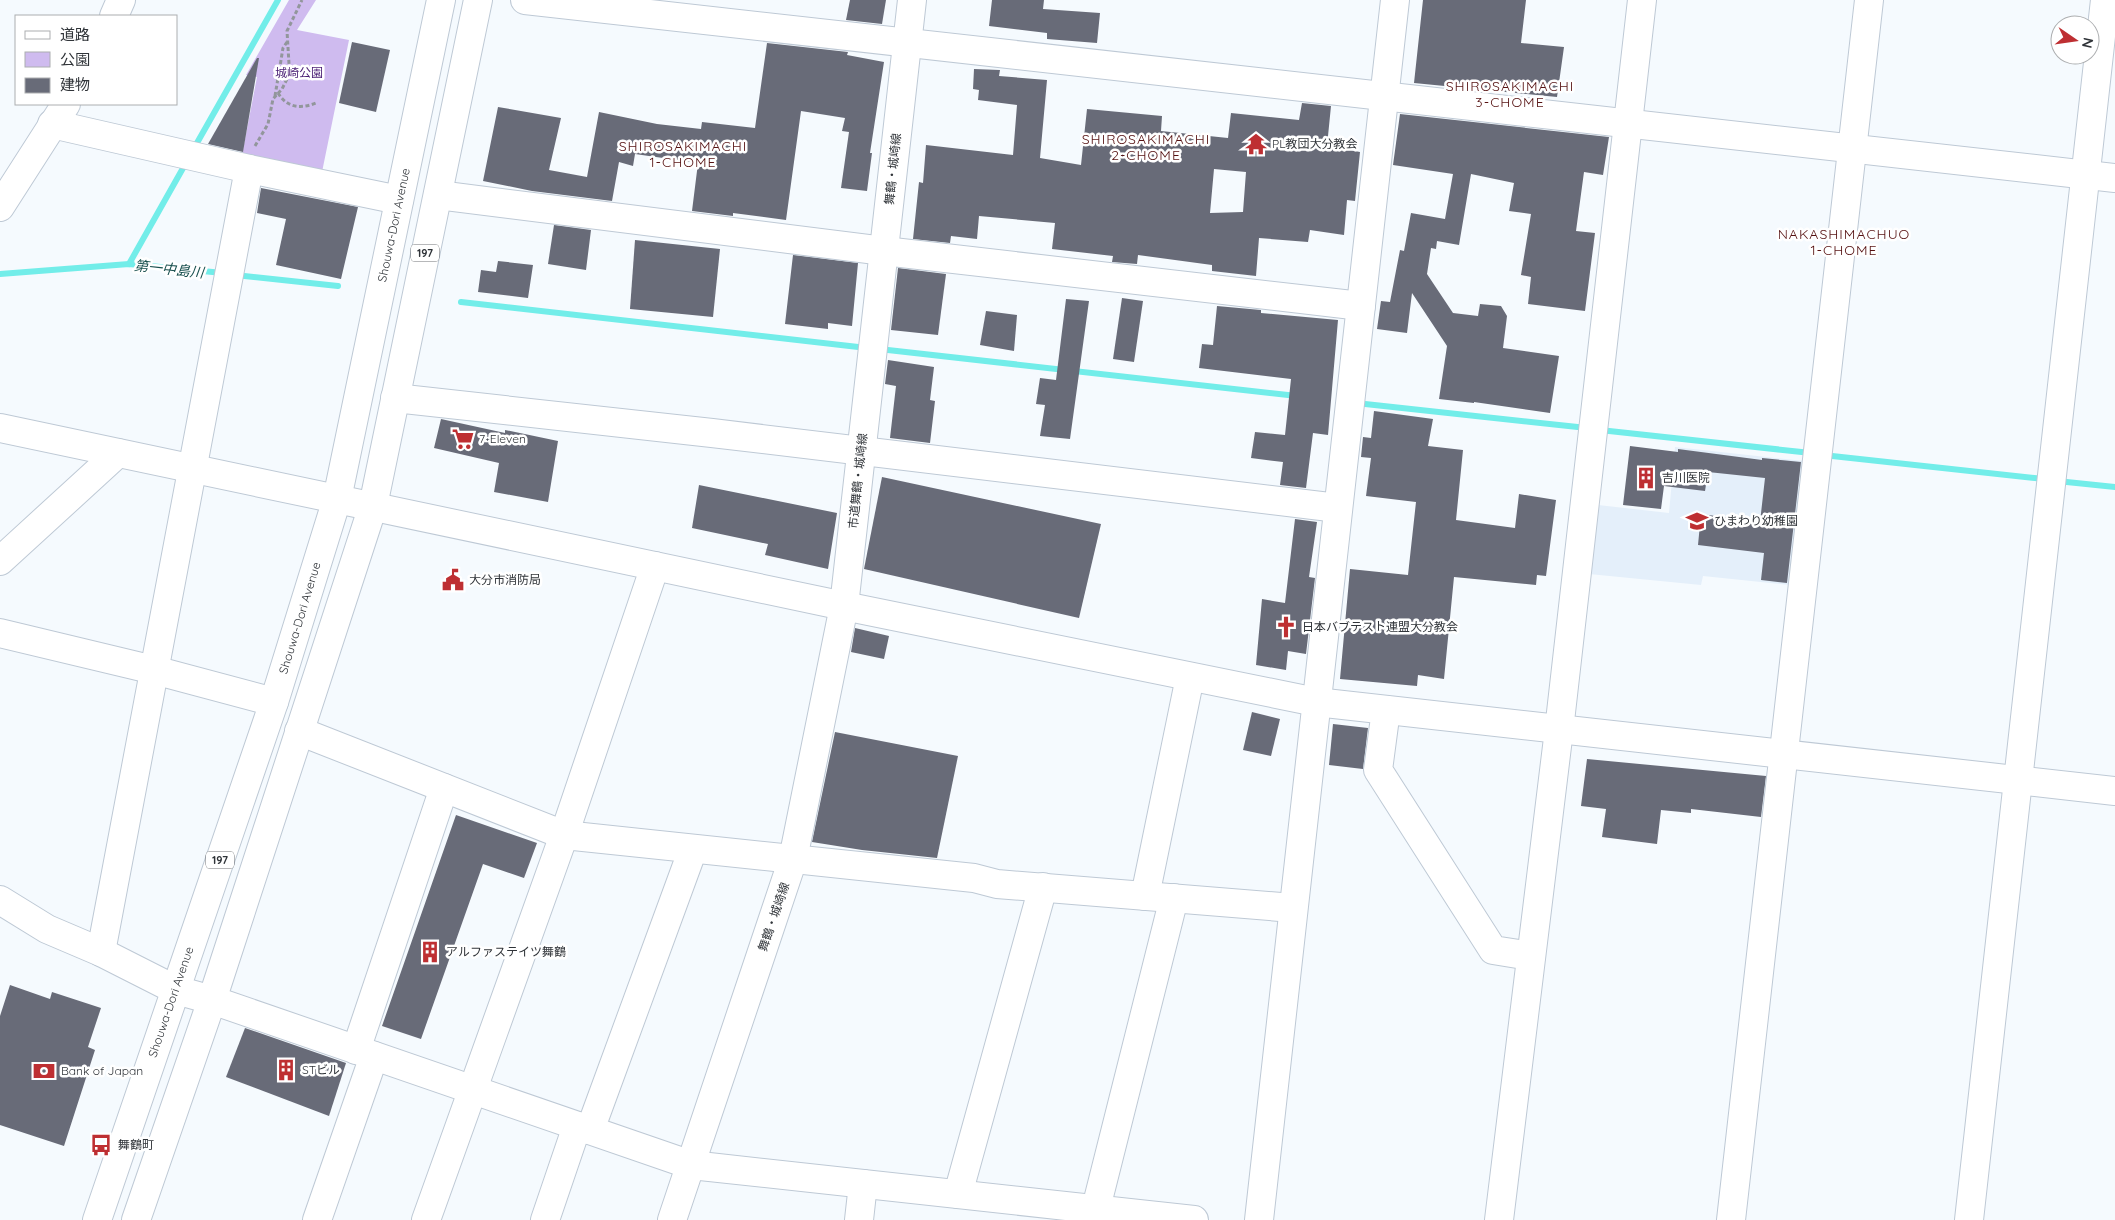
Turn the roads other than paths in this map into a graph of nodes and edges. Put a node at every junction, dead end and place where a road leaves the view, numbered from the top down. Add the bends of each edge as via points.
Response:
1 (121, 0) edge
2 (441, 0) edge
3 (478, 0) edge
4 (525, 0) edge
5 (912, 0) edge
6 (1395, 0) edge
7 (1642, 0) edge
8 (1869, 0) edge
9 (2105, 0) edge
10 (114, 15) edge
11 (908, 42) junction
12 (1384, 96) junction
13 (59, 114) edge
14 (1628, 123) junction
15 (1852, 148) junction
16 (254, 170) junction
17 (2086, 174) junction
18 (2115, 178) edge
19 (438, 195) junction
20 (398, 200) junction
21 (0, 207) edge
22 (884, 251) junction
23 (1361, 306) junction
24 (873, 347) joint
25 (395, 398) junction
26 (0, 428) edge
27 (861, 451) junction
28 (118, 453) junction
29 (192, 468) junction
30 (337, 499) junction
31 (373, 506) junction
32 (1338, 508) junction
33 (0, 561) edge
34 (655, 566) junction
35 (844, 606) junction
36 (0, 633) edge
37 (154, 670) junction
38 (1190, 677) junction
39 (274, 702) junction
40 (1316, 702) junction
41 (1386, 710) junction
42 (1559, 730) junction
43 (299, 731) junction
44 (1783, 754) junction
45 (2018, 781) junction
46 (444, 788) junction
47 (2115, 792) edge
48 (564, 835) junction
49 (693, 849) junction
50 (793, 859) junction
51 (1044, 887) junction
52 (1145, 896) junction
53 (1174, 898) junction
54 (0, 900) edge
55 (1293, 908) junction
56 (101, 952) junction
57 (1531, 956) junction
58 (176, 990) junction
59 (212, 1000) junction
60 (365, 1053) junction
61 (473, 1090) junction
62 (583, 1128) junction
63 (691, 1165) junction
64 (863, 1184) junction
65 (958, 1194) junction
66 (1094, 1215) edge
67 (97, 1220) edge
68 (136, 1220) edge
69 (317, 1220) edge
70 (426, 1220) edge
71 (544, 1220) edge
72 (672, 1220) edge
73 (859, 1220) edge
74 (1194, 1220) edge
75 (1258, 1220) edge
76 (1499, 1220) edge
77 (1731, 1220) edge
78 (1969, 1220) edge

1 - 10 main road
2 - 20 main road, Shouwa-Dori Avenue / 197
3 - 19 main road, 197
4 - 11 main road
5 - 11 main road, 舞鶴・城崎線
6 - 12 main road
7 - 14 main road
8 - 15 main road
9 - 17 main road
11 - 12 main road
11 - 22 main road, 舞鶴・城崎線
12 - 14 main road
12 - 23 main road
13 - 16 main road via 189,156
13 - 21 main road
14 - 15 main road
14 - 42 main road
15 - 17 main road
15 - 44 main road
16 - 20 main road
16 - 29 main road
17 - 18 main road
17 - 45 main road
19 - 22 main road
19 - 25 main road, 197
20 - 30 main road, Shouwa-Dori Avenue / 197
22 - 23 main road
22 - 24 main road, 舞鶴・城崎線
23 - 32 main road
24 - 27 main road, 市道舞鶴・城崎線
25 - 27 main road
25 - 31 main road, 197
26 - 28 main road
27 - 32 main road
27 - 35 main road, 市道舞鶴・城崎線
28 - 29 main road
28 - 33 main road
29 - 30 main road
29 - 37 main road
30 - 31 main road
30 - 39 main road, Shouwa-Dori Avenue / 197
31 - 34 main road
31 - 43 main road, 197
32 - 40 main road
34 - 35 main road
34 - 48 main road
35 - 38 main road
35 - 50 main road, 舞鶴・城崎線
36 - 37 main road
37 - 39 main road
37 - 56 main road
38 - 40 main road
38 - 52 main road
39 - 58 main road, Shouwa-Dori Avenue / 197
40 - 41 main road
40 - 55 main road
41 - 42 main road
41 - 57 main road via 1378,770 1492,950
42 - 44 main road
42 - 57 main road
43 - 46 main road
43 - 59 main road, 197
44 - 45 main road
44 - 77 main road
45 - 47 main road
45 - 78 main road
46 - 48 main road
46 - 60 main road
48 - 49 main road
48 - 61 main road
49 - 50 main road
49 - 62 main road
50 - 51 main road
50 - 63 main road, 舞鶴・城崎線
51 - 52 main road
51 - 65 main road
52 - 53 main road
53 - 55 main road
53 - 66 main road
54 - 56 main road via 46,929
55 - 75 main road
56 - 58 main road
57 - 76 main road
58 - 59 main road
58 - 67 main road, Shouwa-Dori Avenue / 197
59 - 60 main road
59 - 68 main road, 197
60 - 61 main road
60 - 69 main road
61 - 62 main road
61 - 70 main road
62 - 63 main road
62 - 71 main road
63 - 64 main road
63 - 72 main road, 舞鶴・城崎線
64 - 65 main road
64 - 73 main road
65 - 66 main road
66 - 74 main road

